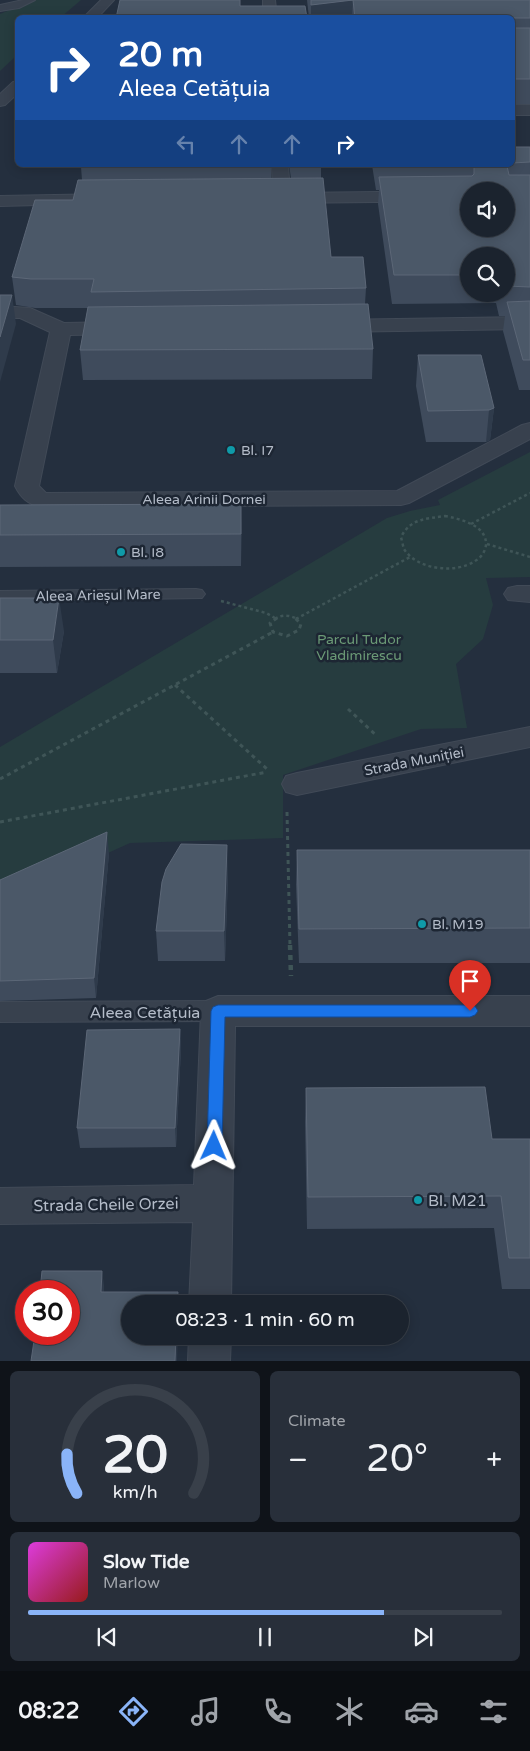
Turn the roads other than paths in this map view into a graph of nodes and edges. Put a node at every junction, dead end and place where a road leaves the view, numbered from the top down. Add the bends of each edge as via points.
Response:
1 (30, 0) edge
2 (108, 0) edge
3 (269, 0) edge
4 (0, 8) edge
5 (92, 15) edge
6 (270, 15) edge
7 (15, 88) edge
8 (0, 102) edge
9 (515, 110) edge
10 (530, 110) edge
11 (280, 167) edge
12 (460, 196) edge
13 (263, 198) edge
14 (282, 198) junction
15 (127, 199) edge
16 (0, 200) edge
17 (0, 312) edge
18 (530, 323) edge
19 (313, 326) edge
20 (139, 328) edge
21 (61, 329) junction
22 (530, 430) edge
23 (196, 594) road end
24 (0, 596) edge
25 (530, 737) edge
26 (292, 795) road end
27 (530, 1010) edge
28 (218, 1011) junction
29 (0, 1012) edge
30 (213, 1203) junction
31 (0, 1206) edge
32 (210, 1295) edge
33 (210, 1345) edge
34 (209, 1361) edge

1 - 4 lane
2 - 5 street
3 - 6 street
7 - 8 street
9 - 10 street
11 - 14 street
12 - 14 street
13 - 14 street
15 - 16 street
17 - 21 street via 23,312
18 - 19 street
20 - 21 street
21 - 22 street, Aleea Arinii Dornei via 27,486 31,494 41,500 401,498
23 - 24 lane, Aleea Arieșul Mare
25 - 26 street, Strada Muniției
27 - 28 street, Aleea Cetățuia
28 - 29 lane, Aleea Cetățuia
28 - 30 street
30 - 31 street, Strada Cheile Orzei
30 - 32 street
33 - 34 street

